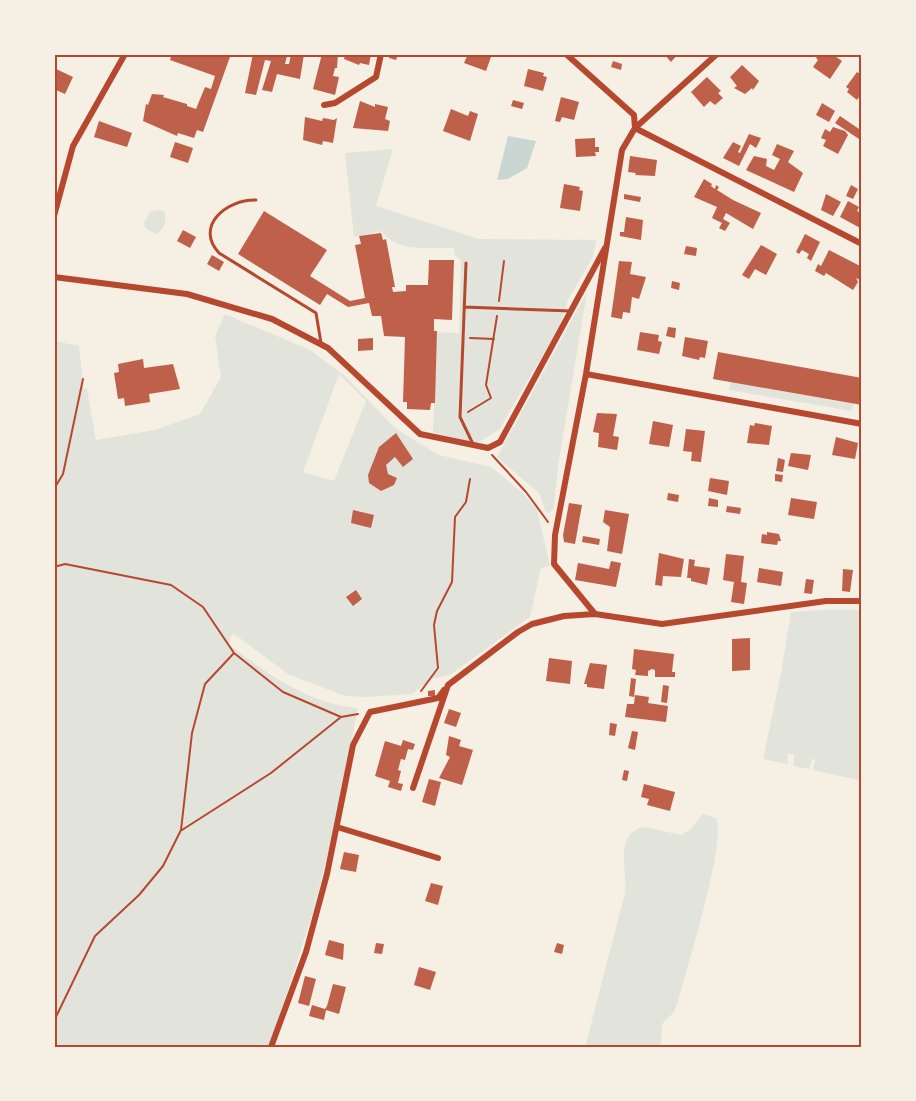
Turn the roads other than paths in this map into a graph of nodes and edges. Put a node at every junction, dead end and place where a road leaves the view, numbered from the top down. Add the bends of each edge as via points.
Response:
1 (125, 54) edge
2 (381, 54) edge
3 (717, 54) edge
4 (568, 55) edge
5 (324, 105) dead end
6 (635, 128) junction
7 (256, 200) dead end
8 (54, 216) edge
9 (862, 244) edge
10 (605, 248) junction
11 (466, 263) dead end
12 (54, 277) edge
13 (464, 307) junction
14 (571, 311) junction
15 (321, 343) junction
16 (586, 374) junction
17 (862, 424) edge
18 (474, 446) junction
19 (862, 601) edge
20 (595, 614) junction
21 (448, 685) junction
22 (413, 788) dead end
23 (337, 827) junction
24 (438, 858) dead end
25 (271, 1047) edge

1 - 8 street via 73,146
2 - 5 street via 376,77 335,103
3 - 6 street
4 - 6 street via 634,115
6 - 9 street
6 - 10 street via 622,150
7 - 15 lane via 229,204 218,214 210,231 211,244 219,253 316,313
10 - 14 street
10 - 16 street
11 - 13 lane
12 - 15 street via 187,294 272,319
13 - 14 lane
13 - 18 lane via 460,417
14 - 18 street via 500,442 488,448
15 - 18 street via 420,434
16 - 17 street
16 - 20 street via 555,535 554,564
19 - 20 street via 826,601 662,624
20 - 21 street via 532,624
21 - 22 street
21 - 23 street via 438,698 369,712 353,745
23 - 24 street
23 - 25 street via 306,952

